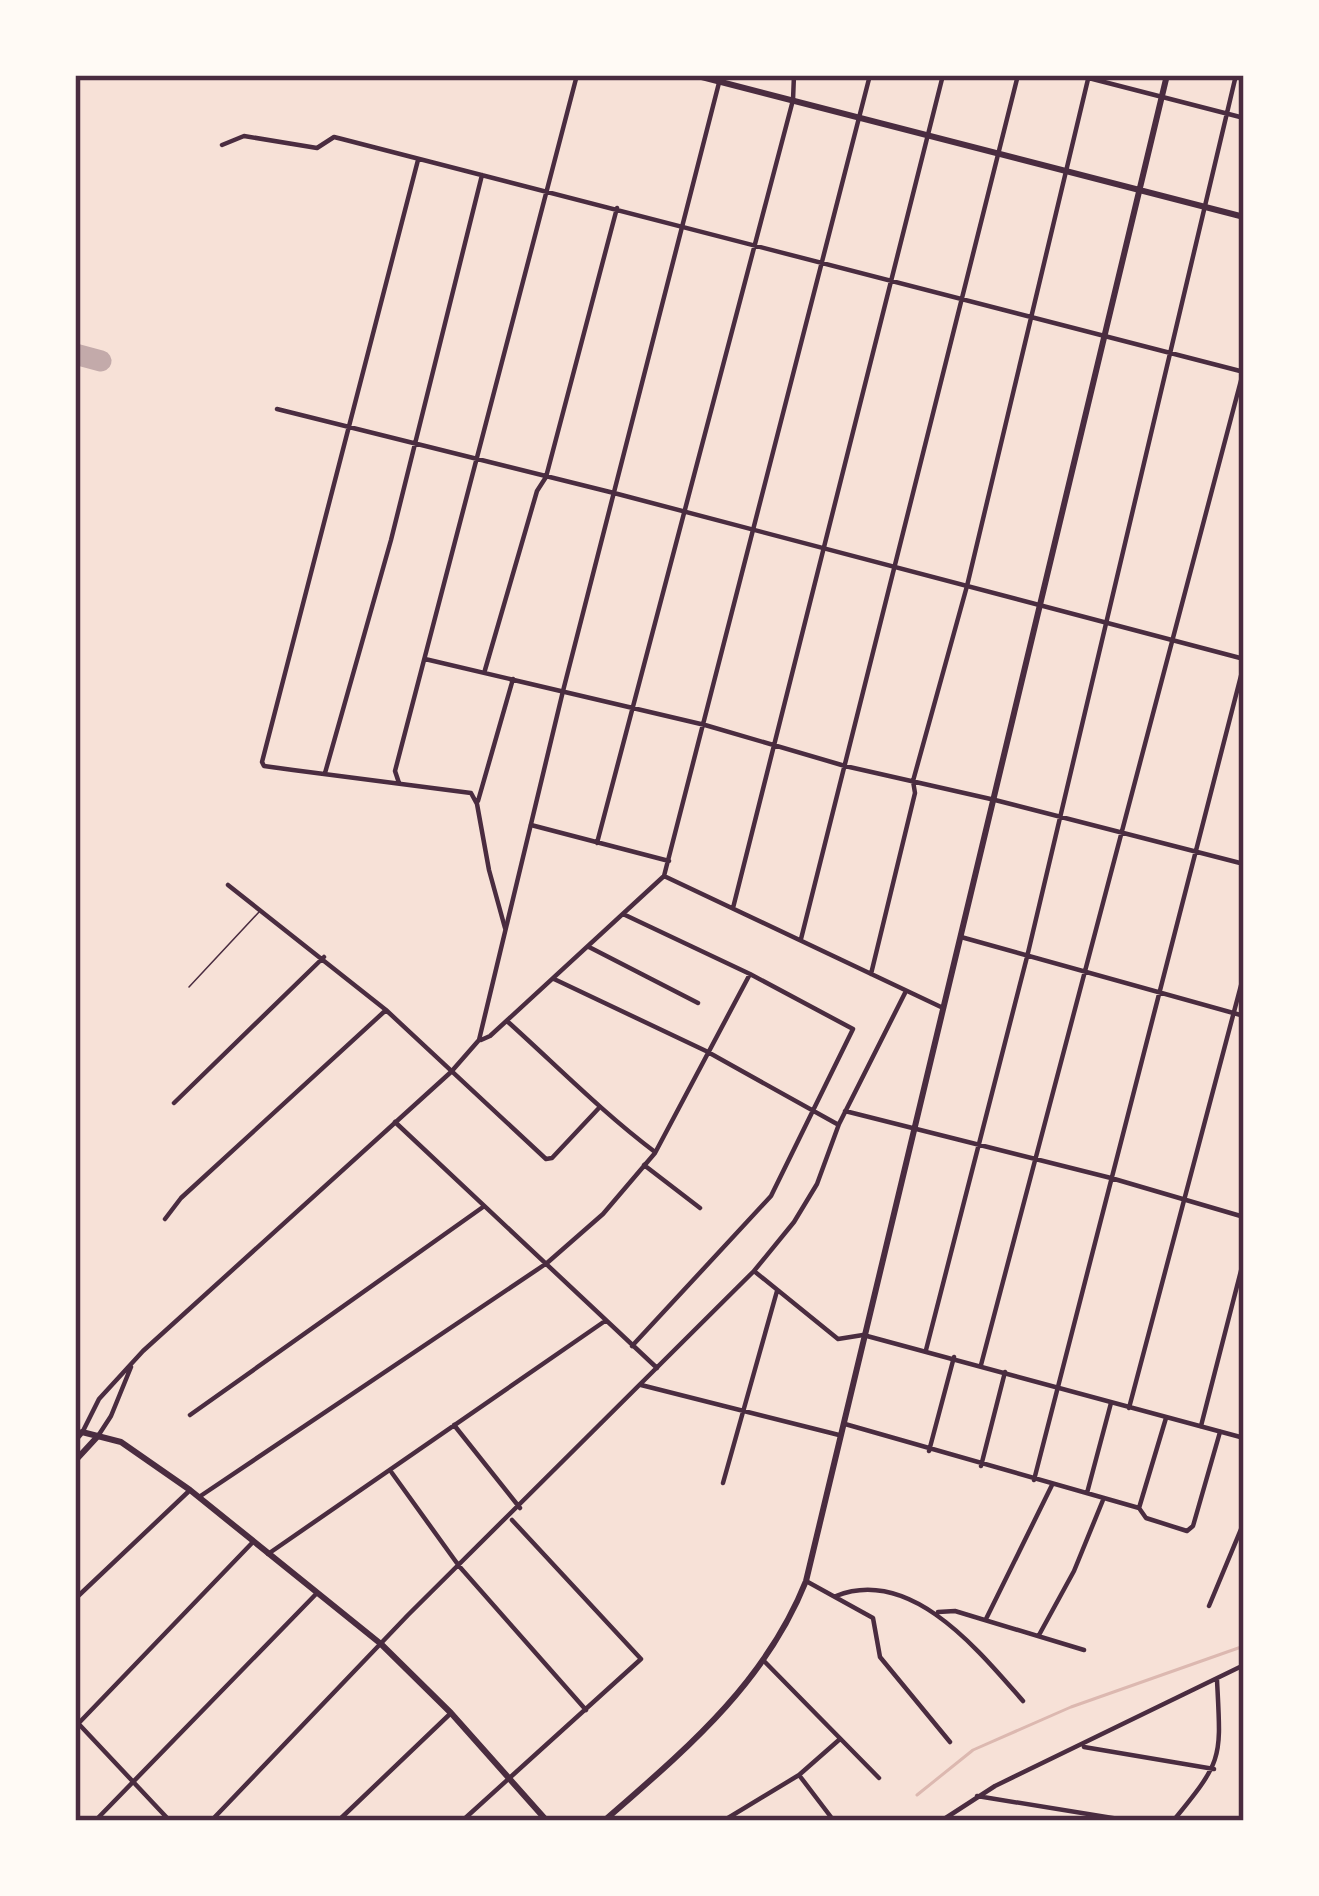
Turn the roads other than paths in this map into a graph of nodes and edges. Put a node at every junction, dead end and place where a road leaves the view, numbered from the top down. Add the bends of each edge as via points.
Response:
1 (577, 75) edge
2 (694, 75) edge
3 (794, 75) edge
4 (870, 75) edge
5 (943, 75) edge
6 (1018, 75) edge
7 (1077, 75) edge
8 (1166, 75) edge
9 (1236, 75) edge
10 (1089, 76) edge
11 (721, 78) edge
12 (1161, 95) junction
13 (793, 100) junction
14 (1227, 113) junction
15 (862, 118) junction
16 (1244, 118) edge
17 (930, 135) junction
18 (222, 145) dead end
19 (1000, 153) junction
20 (418, 160) junction
21 (1065, 169) junction
22 (482, 175) junction
23 (1141, 188) junction
24 (545, 191) junction
25 (1206, 207) junction
26 (617, 208) junction
27 (1244, 218) edge
28 (685, 226) junction
29 (755, 246) junction
30 (825, 263) junction
31 (893, 281) junction
32 (964, 300) junction
33 (1032, 317) junction
34 (1103, 337) junction
35 (1168, 353) junction
36 (1244, 371) edge
37 (277, 409) dead end
38 (347, 426) junction
39 (414, 443) junction
40 (479, 459) junction
41 (546, 477) junction
42 (614, 493) junction
43 (686, 512) junction
44 (755, 531) junction
45 (824, 548) junction
46 (897, 566) junction
47 (967, 586) junction
48 (1042, 604) junction
49 (1105, 620) junction
50 (1174, 638) junction
51 (425, 659) junction
52 (1244, 661) edge
53 (484, 672) junction
54 (513, 679) junction
55 (563, 691) junction
56 (633, 710) junction
57 (706, 725) junction
58 (774, 746) junction
59 (845, 766) junction
60 (325, 774) junction
61 (914, 781) junction
62 (399, 783) junction
63 (995, 800) junction
64 (477, 803) junction
65 (1060, 816) junction
66 (531, 825) junction
67 (1121, 831) junction
68 (597, 843) junction
69 (1196, 852) junction
70 (668, 861) junction
71 (1244, 864) edge
72 (664, 876) junction
73 (228, 885) dead end
74 (733, 908) junction
75 (262, 909) junction
76 (623, 914) junction
77 (506, 928) junction
78 (960, 937) junction
79 (801, 939) junction
80 (589, 947) junction
81 (1027, 957) junction
82 (324, 958) junction
83 (1082, 973) junction
84 (750, 974) junction
85 (871, 974) junction
86 (1244, 974) edge
87 (554, 979) junction
88 (189, 987) dead end
89 (905, 993) junction
90 (1160, 994) junction
91 (698, 1003) dead end
92 (943, 1008) junction
93 (386, 1010) junction
94 (1234, 1013) junction
95 (1244, 1016) edge
96 (507, 1021) junction
97 (479, 1040) junction
98 (706, 1051) junction
99 (451, 1072) junction
100 (174, 1103) dead end
101 (598, 1108) junction
102 (813, 1112) junction
103 (845, 1112) junction
104 (395, 1122) junction
105 (839, 1124) junction
106 (914, 1129) junction
107 (980, 1145) junction
108 (656, 1153) junction
109 (1038, 1160) junction
110 (644, 1166) junction
111 (1111, 1178) junction
112 (1182, 1200) junction
113 (483, 1208) junction
114 (700, 1208) dead end
115 (1244, 1217) edge
116 (166, 1219) dead end
117 (1244, 1259) edge
118 (547, 1263) junction
119 (754, 1271) junction
120 (777, 1291) junction
121 (605, 1321) junction
122 (865, 1335) junction
123 (632, 1346) junction
124 (926, 1350) junction
125 (954, 1357) junction
126 (133, 1362) junction
127 (981, 1365) junction
128 (657, 1368) junction
129 (1005, 1372) junction
130 (641, 1385) junction
131 (1058, 1387) junction
132 (1111, 1403) junction
133 (1129, 1408) junction
134 (742, 1409) junction
135 (190, 1415) dead end
136 (1166, 1418) junction
137 (845, 1424) junction
138 (454, 1425) junction
139 (1201, 1426) junction
140 (82, 1432) junction
141 (1220, 1432) junction
142 (98, 1436) junction
143 (842, 1436) junction
144 (1244, 1438) edge
145 (75, 1440) edge
146 (929, 1451) junction
147 (75, 1461) edge
148 (981, 1466) junction
149 (391, 1472) junction
150 (1034, 1480) junction
151 (724, 1483) dead end
152 (1052, 1485) junction
153 (190, 1490) junction
154 (1087, 1493) junction
155 (200, 1497) junction
156 (1103, 1498) junction
157 (520, 1508) junction
158 (1138, 1508) junction
159 (510, 1518) junction
160 (1244, 1522) edge
161 (252, 1543) junction
162 (268, 1554) junction
163 (460, 1566) junction
164 (806, 1581) junction
165 (317, 1594) junction
166 (836, 1595) junction
167 (75, 1599) edge
168 (1209, 1606) dead end
169 (938, 1612) junction
170 (986, 1619) junction
171 (1039, 1636) junction
172 (381, 1643) junction
173 (1084, 1650) dead end
174 (764, 1661) junction
175 (1244, 1665) edge
176 (1217, 1680) junction
177 (1023, 1701) dead end
178 (586, 1710) junction
179 (451, 1713) junction
180 (76, 1724) edge
181 (840, 1739) junction
182 (950, 1742) dead end
183 (1080, 1747) junction
184 (1214, 1768) junction
185 (799, 1775) junction
186 (508, 1778) junction
187 (879, 1778) dead end
188 (133, 1781) junction
189 (976, 1796) junction
190 (95, 1821) edge
191 (170, 1821) edge
192 (211, 1821) edge
193 (338, 1821) edge
194 (462, 1821) edge
195 (547, 1821) edge
196 (604, 1821) edge
197 (723, 1821) edge
198 (834, 1821) edge
199 (941, 1821) edge
200 (1131, 1821) edge
201 (1173, 1821) edge

1 - 24 street
2 - 11 main road
3 - 13 street
4 - 15 street
5 - 17 street
6 - 19 street
7 - 10 street
8 - 12 main road
9 - 14 street
10 - 12 street
10 - 21 street
11 - 13 main road
11 - 28 street
12 - 14 street
12 - 23 main road
13 - 15 main road
13 - 29 street
14 - 16 street
14 - 25 street
15 - 17 main road
15 - 30 street
17 - 19 main road
17 - 31 street
18 - 20 street via 244,136 317,148 334,137
19 - 21 main road
19 - 32 street
20 - 22 street
20 - 38 street
21 - 23 main road
21 - 33 street
22 - 24 street
22 - 39 street
23 - 25 main road
23 - 34 main road
24 - 26 street
24 - 40 street
25 - 27 main road
25 - 35 street
26 - 28 street
26 - 41 street
28 - 29 street
28 - 42 street
29 - 30 street
29 - 43 street
30 - 31 street
30 - 44 street
31 - 32 street
31 - 45 street
32 - 33 street
32 - 46 street
33 - 34 street
33 - 47 street
34 - 35 street
34 - 48 main road
35 - 36 street
35 - 49 street
36 - 50 street
37 - 38 street
38 - 39 street
38 - 60 street via 262,762
39 - 40 street
39 - 60 street
40 - 41 street
40 - 51 street
41 - 42 street
41 - 53 street
42 - 43 street
42 - 55 street
43 - 44 street
43 - 56 street
44 - 45 street
44 - 57 street
45 - 46 street
45 - 58 street
46 - 47 street
46 - 59 street
47 - 48 street
47 - 61 street
48 - 49 street
48 - 63 main road
49 - 50 street
49 - 65 street
50 - 52 street
50 - 67 street
51 - 53 street
51 - 62 street via 395,771
52 - 69 street
53 - 54 street
54 - 55 street
54 - 64 street
55 - 56 street
55 - 66 street
56 - 57 street
56 - 68 street
57 - 58 street
57 - 70 street
58 - 59 street
58 - 74 street
59 - 61 street
59 - 79 street
60 - 62 street
61 - 63 street
61 - 85 street
62 - 64 street via 463,790
63 - 65 street
63 - 78 main road
64 - 77 street
65 - 67 street
65 - 81 street
66 - 68 street
66 - 77 street
67 - 69 street
67 - 83 street
68 - 70 street
69 - 71 street
69 - 90 street
70 - 72 street
72 - 74 street
72 - 76 street
73 - 75 street
74 - 79 street
75 - 82 street
75 - 88 lane
76 - 80 street
76 - 84 street
77 - 97 street
78 - 81 street
78 - 92 main road
79 - 85 street
80 - 87 street
80 - 91 street
81 - 83 street
81 - 107 street
82 - 93 street
82 - 100 street
83 - 90 street
83 - 109 street
84 - 98 street
84 - 102 street via 851,1027
85 - 89 street
86 - 94 street
87 - 96 street
87 - 98 street
89 - 92 street
89 - 103 street
90 - 94 street
90 - 111 street
92 - 106 main road
93 - 99 street
93 - 116 street
94 - 95 street
94 - 112 street
96 - 97 street
96 - 101 street
97 - 99 street
98 - 102 street
98 - 108 street
99 - 101 street via 546,1159
99 - 104 street
101 - 108 street
102 - 105 street
102 - 123 street via 762,1208
103 - 105 street
103 - 106 street
104 - 113 street
104 - 126 street
105 - 119 street via 817,1184
106 - 107 street
106 - 122 main road
107 - 109 street
107 - 124 street
108 - 110 street
109 - 111 street
109 - 127 street
110 - 114 street
110 - 118 street
111 - 112 street
111 - 131 street
112 - 115 street
112 - 133 street
113 - 118 street
113 - 135 street
117 - 139 street
118 - 121 street
118 - 155 street
119 - 120 street
119 - 128 street
120 - 122 street via 838,1339
120 - 134 street
121 - 123 street
121 - 138 street
122 - 124 street
122 - 137 main road
123 - 128 street
124 - 125 street
125 - 127 street
125 - 146 street
126 - 140 street via 100,1397
126 - 142 street
127 - 129 street
128 - 130 street
129 - 131 street
129 - 148 street
130 - 134 street
130 - 157 street
131 - 132 street
131 - 150 street
132 - 133 street
132 - 154 street
133 - 136 street
134 - 143 street
134 - 151 street
136 - 139 street
136 - 158 street
137 - 143 main road
137 - 146 street
138 - 149 street
138 - 157 street
139 - 141 street
140 - 142 main road
140 - 145 main road
141 - 144 street
141 - 158 street via 1191,1529 1146,1518
142 - 147 main road
142 - 153 main road via 128,1446
143 - 164 main road
146 - 148 street
148 - 150 street
149 - 162 street
149 - 163 street
150 - 152 street
152 - 154 street
152 - 170 street
153 - 155 main road
153 - 167 street
154 - 156 street
155 - 161 main road
156 - 158 street
156 - 171 street
157 - 159 street
159 - 163 street
159 - 178 street via 640,1656
160 - 168 street
161 - 162 main road
161 - 180 street
162 - 165 main road
163 - 172 street
163 - 178 street
164 - 166 street
164 - 174 main road
165 - 172 main road
165 - 188 street
166 - 169 street via 863,1587
166 - 182 street via 872,1618 880,1657
169 - 170 street
169 - 177 street
170 - 171 street
171 - 173 street
172 - 179 main road
172 - 192 street
174 - 181 street
174 - 196 main road via 726,1710
175 - 176 street
176 - 183 street
176 - 184 street
178 - 186 street
179 - 186 main road
179 - 193 street
180 - 188 street
181 - 185 street
181 - 187 street
183 - 184 street
183 - 189 street
184 - 201 street
185 - 197 street
185 - 198 street
186 - 194 street
186 - 195 main road
188 - 190 street
188 - 191 street
189 - 199 street
189 - 200 street

